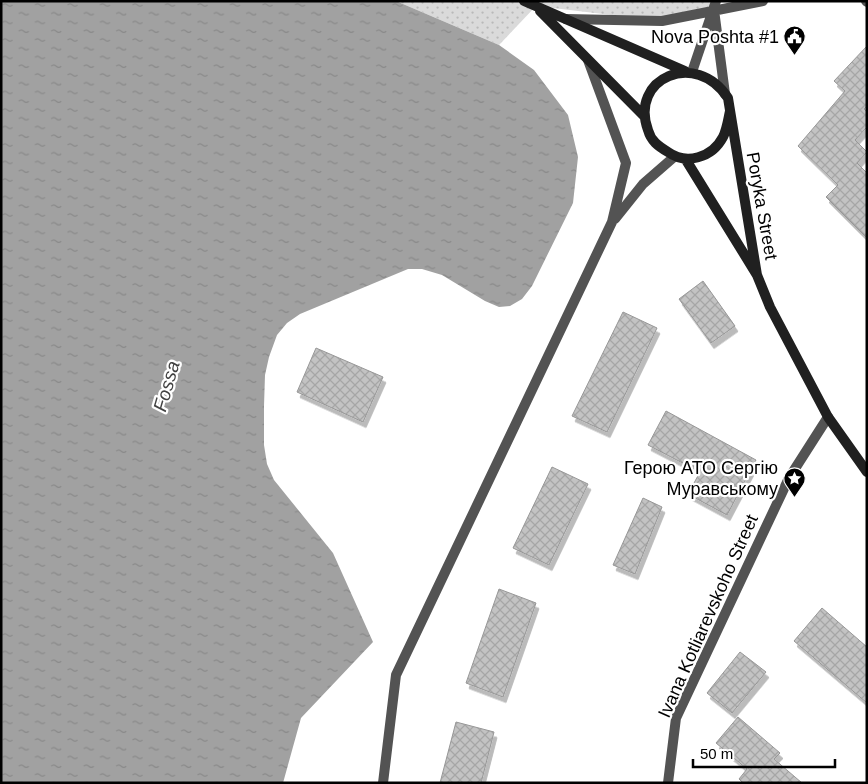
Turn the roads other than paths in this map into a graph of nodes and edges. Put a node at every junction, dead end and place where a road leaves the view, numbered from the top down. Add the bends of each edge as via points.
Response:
1 (524, 1) edge
2 (763, 1) edge
3 (536, 6) junction
4 (715, 6) edge
5 (566, 19) junction
6 (588, 60) junction
7 (689, 72) junction
8 (726, 96) junction
9 (730, 111) junction
10 (645, 117) junction
11 (674, 156) junction
12 (686, 160) junction
13 (612, 222) junction
14 (758, 275) junction
15 (828, 417) junction
16 (867, 472) edge
17 (384, 783) edge
18 (668, 783) edge

1 - 3 main road
2 - 4 street via 735,7
3 - 5 main road
3 - 6 main road
4 - 5 street via 662,20
4 - 7 street
4 - 8 street
5 - 7 main road
6 - 10 main road
6 - 13 street via 626,163
7 - 8 main road via 710,78
7 - 10 main road via 680,71 654,87 646,99
8 - 9 main road, Poryka Street
9 - 12 main road via 723,138 701,157
9 - 14 main road, Poryka Street
10 - 11 main road via 655,144
11 - 12 main road
11 - 13 street via 643,184
12 - 14 main road, Poryka Street
13 - 17 street via 396,676
14 - 15 main road via 770,308
15 - 16 main road
15 - 18 street, Ivana Kotliarevskoho Street via 788,478 676,718

